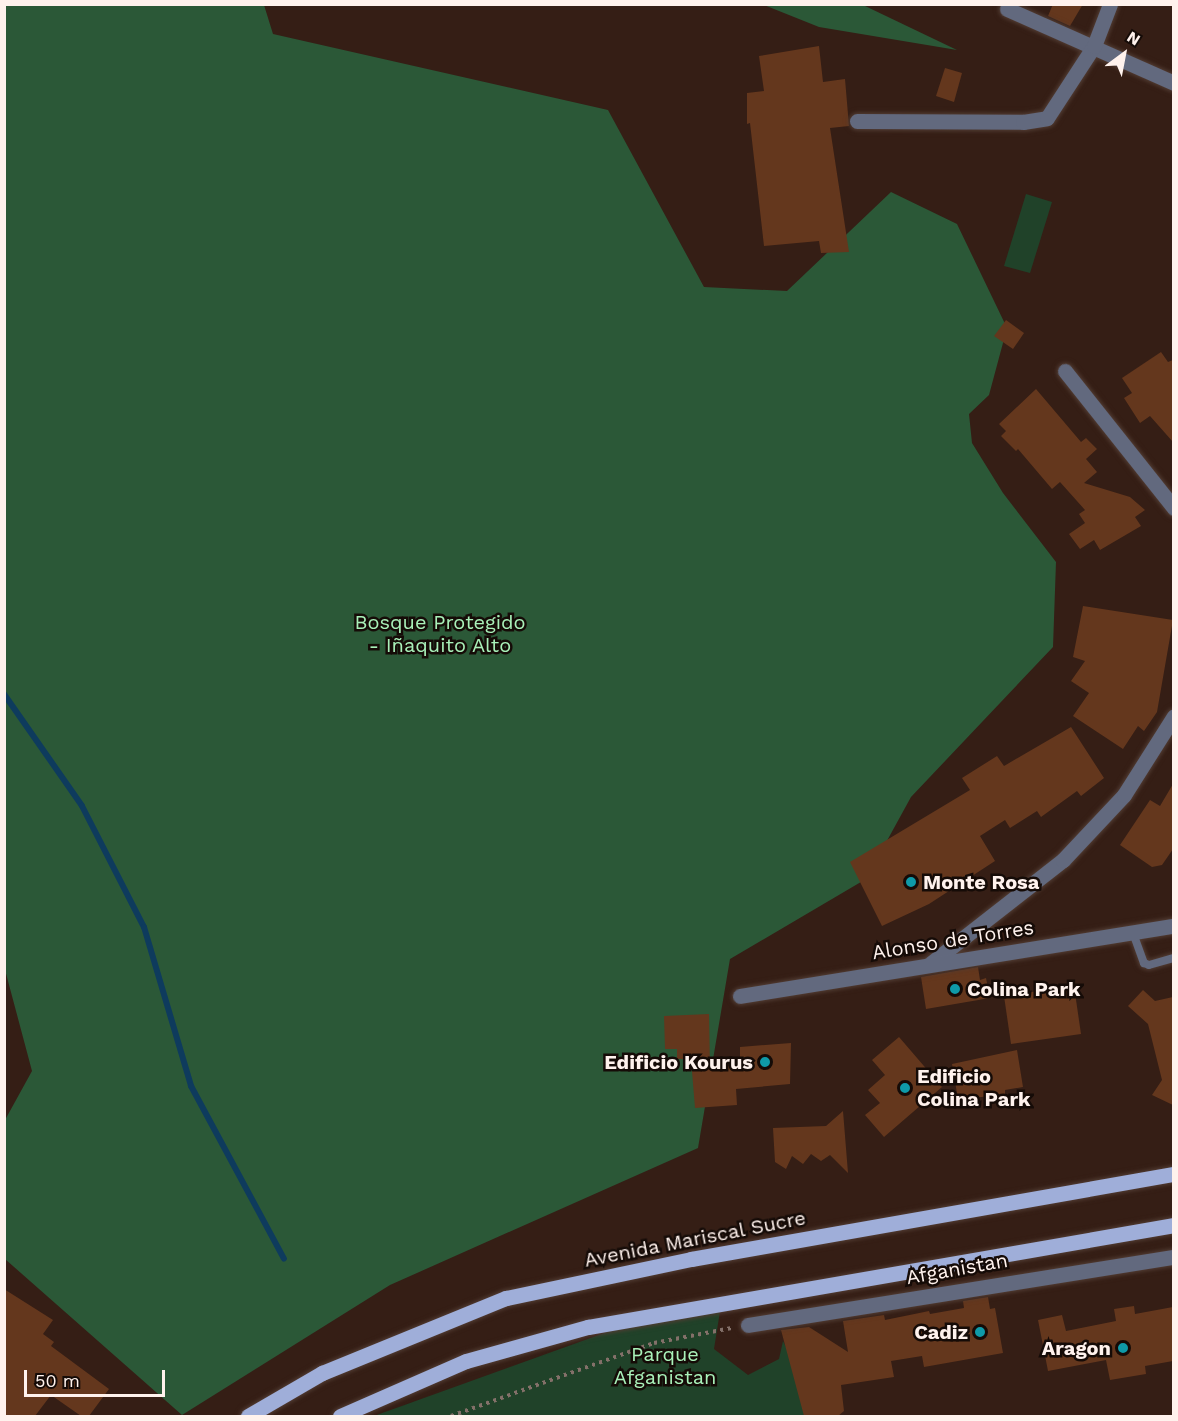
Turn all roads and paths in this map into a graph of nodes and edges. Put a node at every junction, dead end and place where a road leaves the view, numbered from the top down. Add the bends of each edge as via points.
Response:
1 (1110, 4) edge
2 (1007, 9) dead end
3 (1094, 46) junction
4 (1173, 84) edge
5 (856, 121) dead end
6 (1065, 371) dead end
7 (1173, 508) edge
8 (1173, 716) edge
9 (1173, 926) edge
10 (1133, 933) junction
11 (1173, 958) edge
12 (928, 965) junction
13 (740, 996) dead end
14 (1173, 1174) edge
15 (1173, 1226) edge
16 (1173, 1257) edge
17 (748, 1325) joint
18 (248, 1416) edge
19 (340, 1416) edge
20 (451, 1416) edge

1 - 3 street
2 - 3 street
3 - 4 street
3 - 5 street via 1047,118 1038,121
6 - 7 street
8 - 12 street via 1128,789 1066,857
9 - 10 street, Alonso de Torres
10 - 11 lane via 1144,963
10 - 12 street, Alonso de Torres
12 - 13 street, Alonso de Torres
14 - 18 main road, Avenida Mariscal Sucre via 691,1259 506,1298 322,1373
15 - 19 main road via 588,1327 466,1361
16 - 17 street, Afganistan
17 - 20 path via 654,1343

